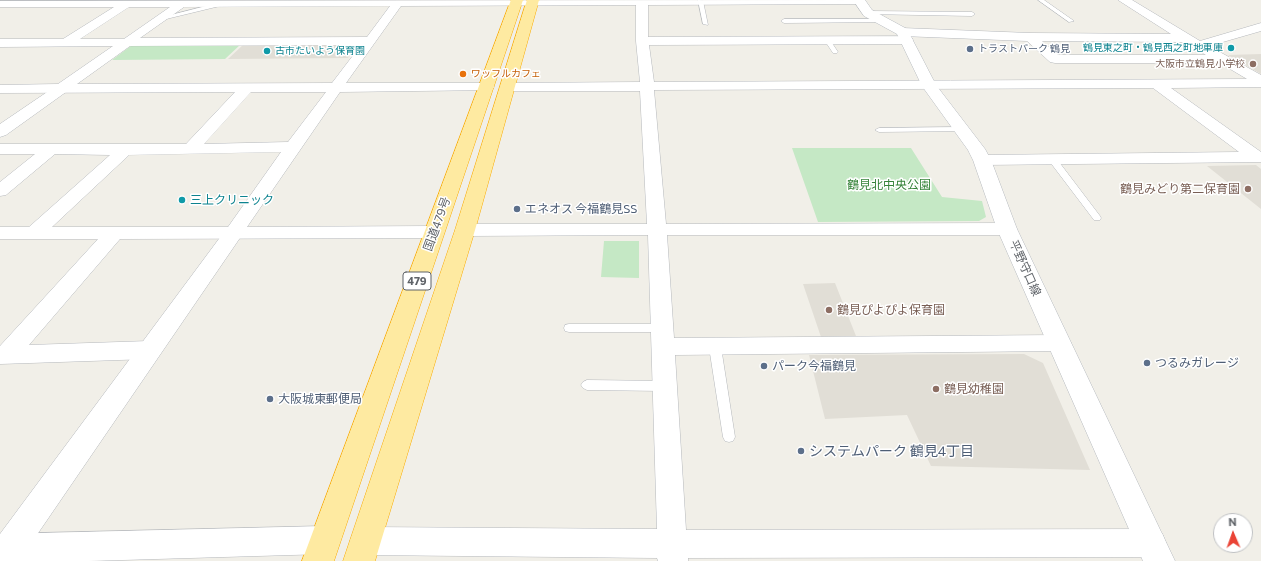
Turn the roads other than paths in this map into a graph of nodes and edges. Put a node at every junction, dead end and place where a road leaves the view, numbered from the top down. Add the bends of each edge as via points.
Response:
1 (1041, 0) edge
2 (1124, 0) edge
3 (399, 1) edge
4 (524, 1) edge
5 (642, 1) edge
6 (700, 1) junction
7 (224, 3) junction
8 (0, 4) edge
9 (126, 4) junction
10 (181, 4) junction
11 (867, 9) edge
12 (972, 14) dead end
13 (162, 18) junction
14 (784, 21) dead end
15 (1071, 21) dead end
16 (706, 24) dead end
17 (1261, 27) edge
18 (904, 36) junction
19 (1030, 37) junction
20 (1186, 38) junction
21 (370, 41) junction
22 (642, 41) junction
23 (828, 41) junction
24 (65, 42) junction
25 (126, 42) junction
26 (0, 43) edge
27 (1199, 45) junction
28 (835, 52) dead end
29 (1224, 60) junction
30 (1261, 82) edge
31 (1157, 84) junction
32 (647, 86) junction
33 (929, 86) junction
34 (487, 87) junction
35 (508, 87) junction
36 (247, 88) junction
37 (336, 88) junction
38 (0, 89) edge
39 (61, 89) junction
40 (961, 129) junction
41 (879, 130) dead end
42 (0, 132) edge
43 (293, 147) junction
44 (0, 149) edge
45 (52, 149) junction
46 (190, 149) junction
47 (125, 150) junction
48 (1259, 157) edge
49 (982, 160) junction
50 (1053, 160) junction
51 (0, 191) edge
52 (1097, 218) dead end
53 (1007, 228) junction
54 (656, 229) junction
55 (465, 230) junction
56 (116, 232) junction
57 (234, 232) junction
58 (434, 232) junction
59 (34, 233) junction
60 (1, 234) edge
61 (569, 328) dead end
62 (662, 337) junction
63 (1059, 343) junction
64 (715, 347) junction
65 (149, 350) junction
66 (4, 355) edge
67 (587, 385) dead end
68 (664, 386) junction
69 (729, 437) dead end
70 (321, 550) edge
71 (362, 551) edge
72 (672, 552) edge
73 (1155, 552) edge
74 (3, 553) edge

1 - 15 lane
2 - 20 street
3 - 4 street
3 - 7 street
3 - 21 street
4 - 5 street
4 - 34 highway, 国道479号 / 479
4 - 35 highway, 479
5 - 6 street
5 - 22 street
6 - 11 street
6 - 16 lane
7 - 10 street
7 - 13 lane
8 - 9 street
9 - 10 street
9 - 24 street
10 - 13 street
11 - 12 lane
11 - 14 lane
11 - 18 main road
13 - 25 street
17 - 27 street
18 - 19 street
18 - 23 street
18 - 33 main road, 平野守口線
19 - 20 street
19 - 29 street via 1055,59
20 - 27 street
21 - 25 street
21 - 37 street
22 - 23 street
22 - 32 street
23 - 28 lane
24 - 25 street
24 - 26 street
25 - 39 street
27 - 29 street
29 - 30 street
30 - 31 street
31 - 33 street
31 - 48 street
32 - 33 street
32 - 35 street
32 - 54 street
33 - 40 main road, 平野守口線
34 - 37 street
34 - 58 highway, 国道479号 / 479
35 - 55 highway, 479
36 - 37 street
36 - 39 street
36 - 46 street
37 - 43 street
38 - 39 street
39 - 42 main road
40 - 41 lane
40 - 49 main road, 平野守口線
43 - 46 street
43 - 57 street
44 - 45 street
45 - 47 street
45 - 51 street
46 - 47 street
47 - 59 street
48 - 50 street
49 - 50 street
49 - 53 main road, 平野守口線
50 - 52 lane
53 - 54 street
53 - 63 main road, 平野守口線
54 - 55 street
54 - 62 street
55 - 71 highway, 479
56 - 57 street
56 - 59 street
56 - 66 street
57 - 58 street
57 - 65 main road
58 - 70 highway, 国道479号 / 479
59 - 60 street
61 - 62 lane
62 - 64 street
62 - 68 street
63 - 64 street
63 - 73 main road, 平野守口線
64 - 69 lane
65 - 66 street
65 - 74 main road
67 - 68 lane
68 - 72 street
70 - 74 street
71 - 72 street
72 - 73 street

